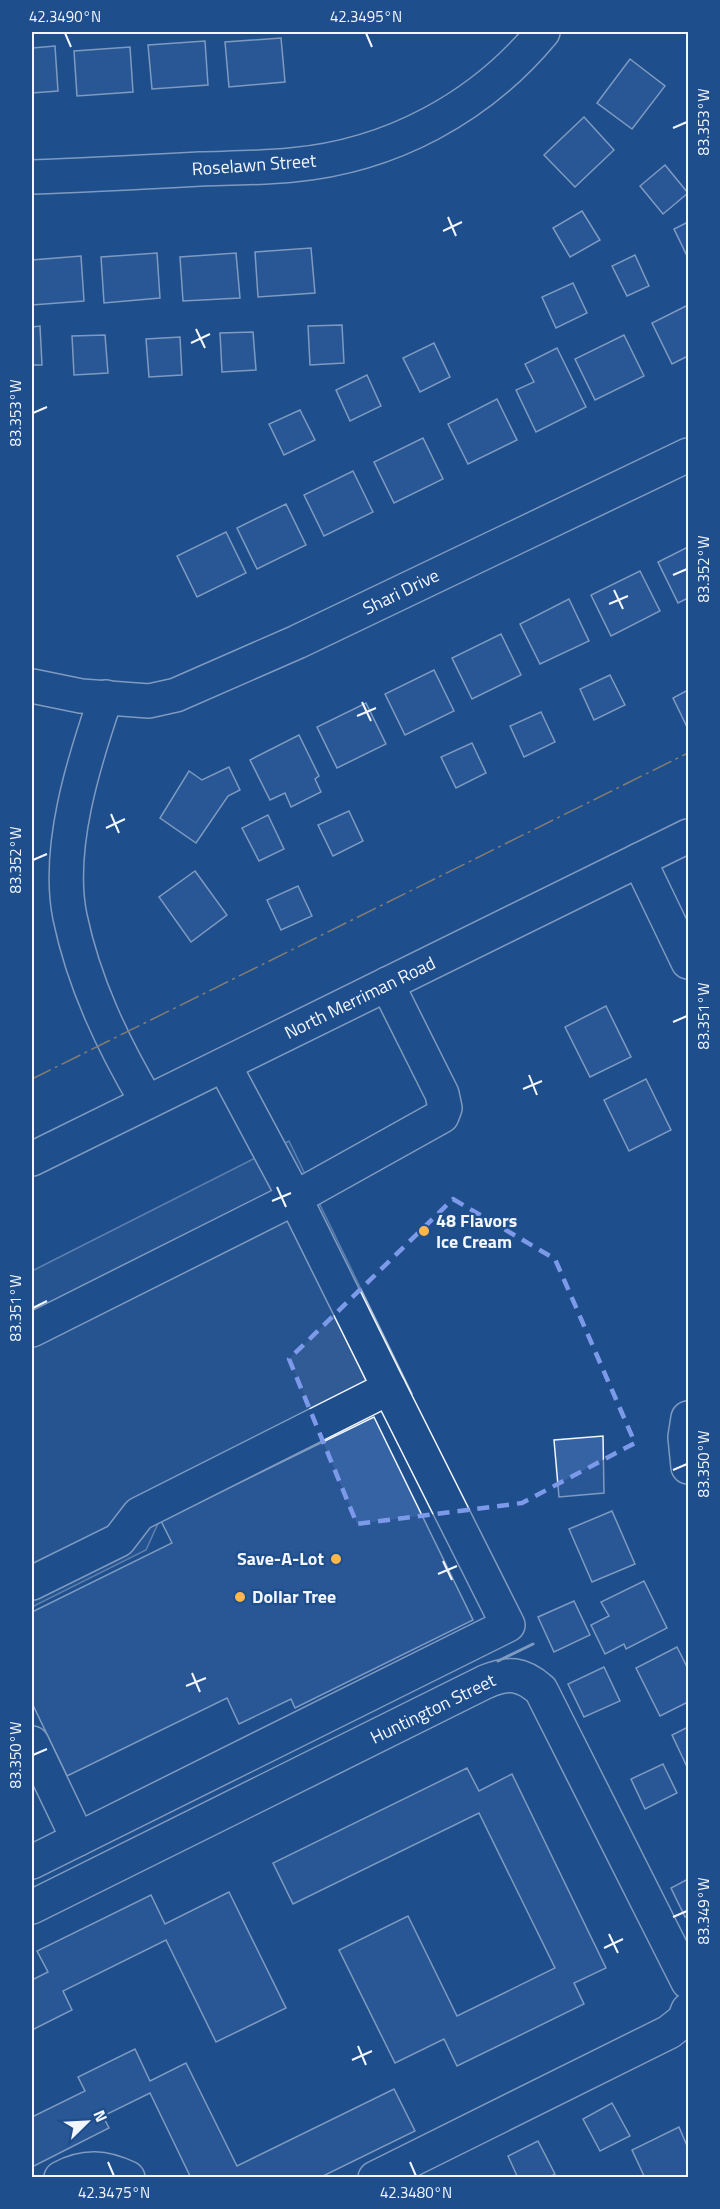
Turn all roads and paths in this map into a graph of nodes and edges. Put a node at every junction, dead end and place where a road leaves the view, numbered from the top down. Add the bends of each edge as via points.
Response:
1 (543, 32) edge
2 (32, 177) edge
3 (688, 455) edge
4 (32, 686) edge
5 (106, 697) junction
6 (688, 836) edge
7 (639, 860) junction
8 (688, 962) edge
9 (387, 984) junction
10 (224, 1065) junction
11 (147, 1102) junction
12 (32, 1159) edge
13 (295, 1198) junction
14 (32, 1329) edge
15 (389, 1388) junction
16 (688, 1418) edge
17 (688, 1467) edge
18 (32, 1583) edge
19 (32, 1743) edge
20 (78, 1839) junction
21 (32, 1862) edge
22 (32, 1907) edge
23 (688, 1982) edge
24 (688, 2010) edge
25 (61, 2178) edge
26 (128, 2178) edge
27 (375, 2178) edge

1 - 2 street, Roselawn Street via 493,85 456,110 385,146 293,165
3 - 5 street, Shari Drive via 197,686 149,700
4 - 5 street, Shari Drive via 72,695
5 - 11 street via 86,755 73,811 67,868 69,916 107,1032
6 - 7 street, North Merriman Road
7 - 8 street
7 - 9 street, North Merriman Road
9 - 10 street, North Merriman Road
9 - 13 street via 442,1094 442,1116
10 - 11 street, North Merriman Road
10 - 13 street
11 - 12 street, North Merriman Road
13 - 14 street
13 - 15 street
15 - 18 street via 139,1514 118,1539
15 - 20 street via 508,1625
16 - 17 street
19 - 20 street
20 - 21 street
22 - 23 street, Huntington Street via 485,1682 515,1675 528,1679 541,1690
24 - 27 street via 684,2020 669,2032
25 - 26 street via 72,2172 106,2168

